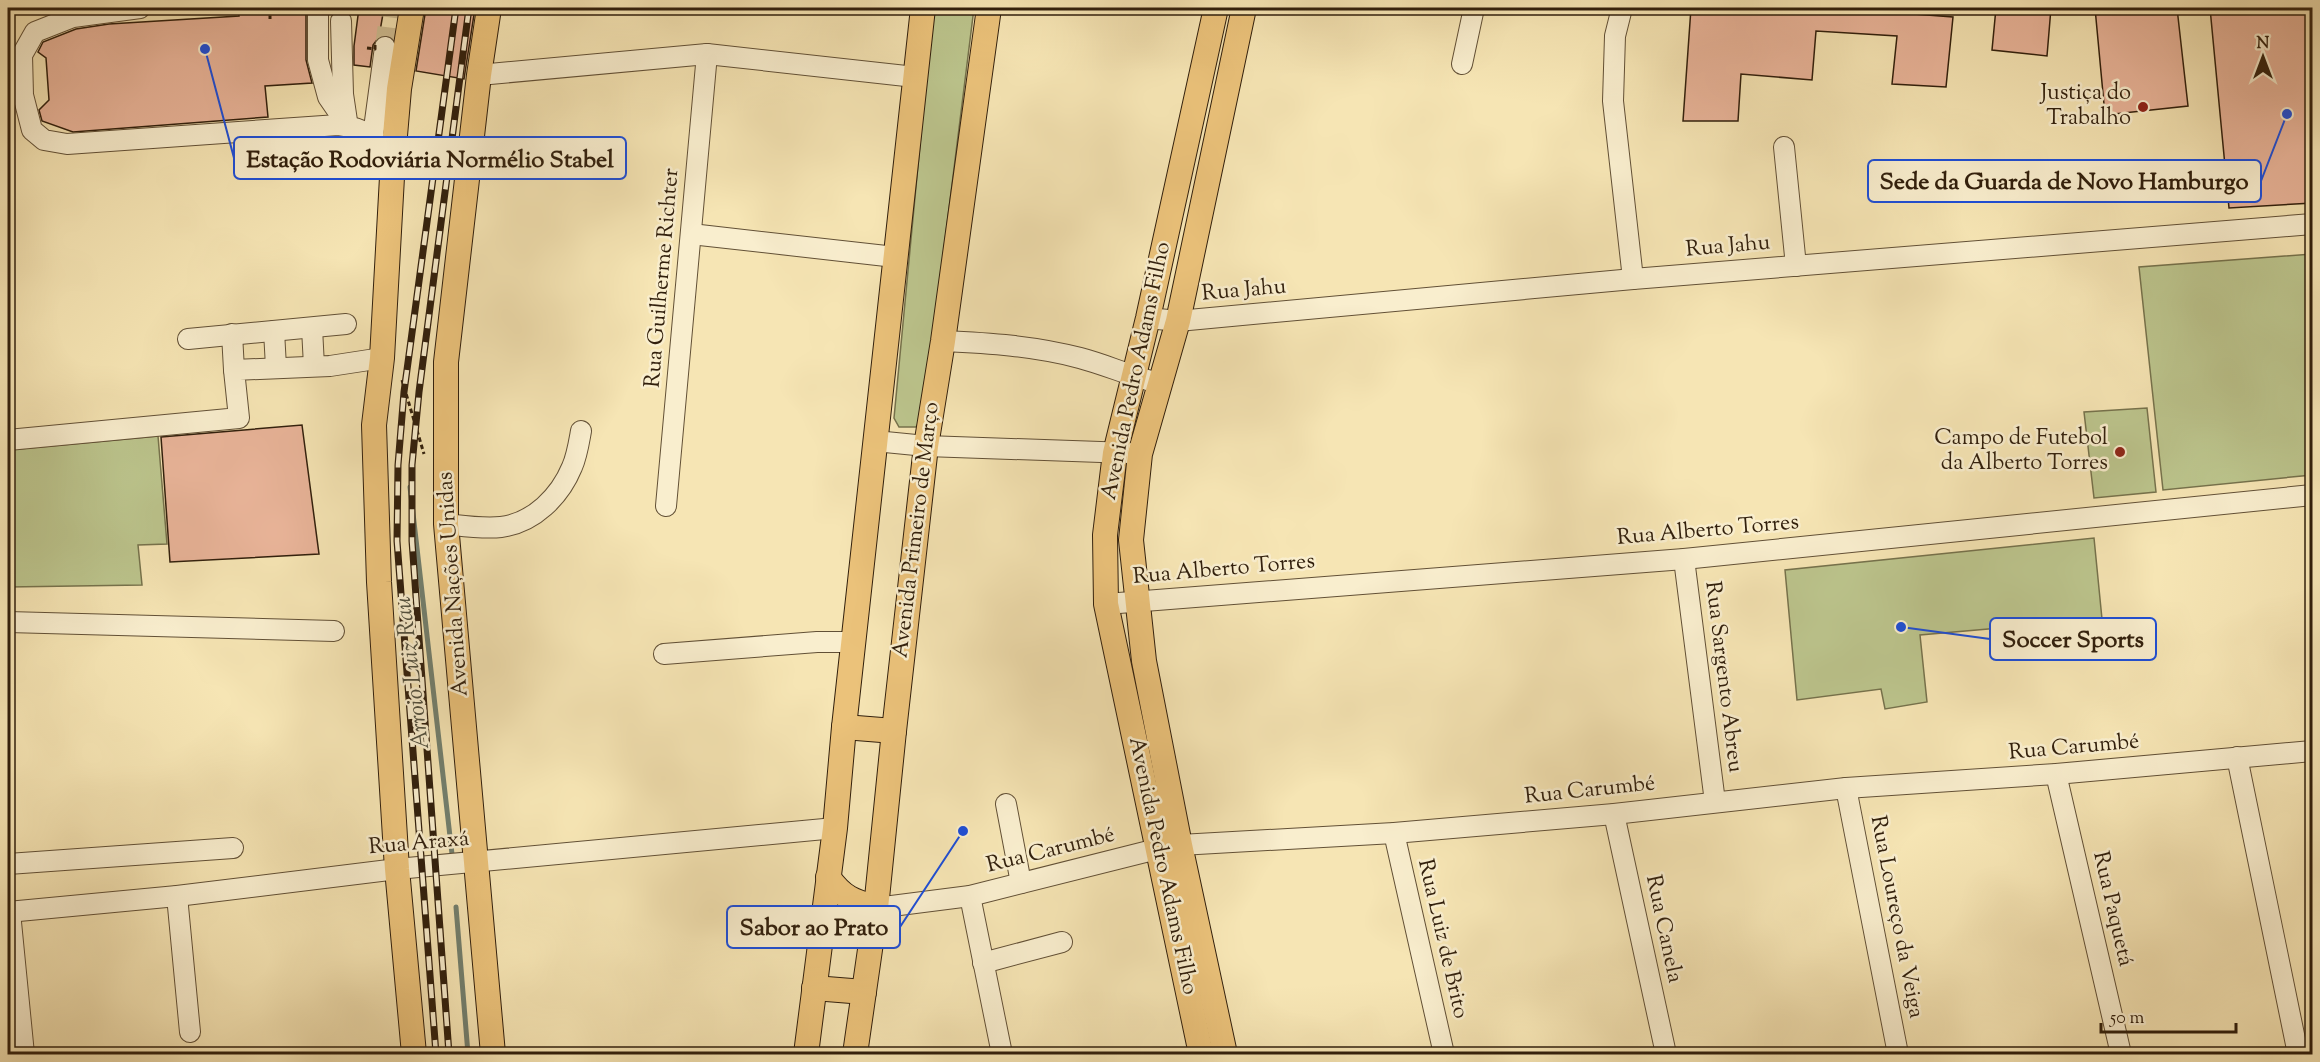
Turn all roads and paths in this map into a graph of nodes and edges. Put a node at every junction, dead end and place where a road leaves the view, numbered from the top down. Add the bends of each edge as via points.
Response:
1 (140, 8) edge
2 (270, 8) edge
3 (318, 8) edge
4 (412, 8) edge
5 (489, 8) edge
6 (922, 8) edge
7 (989, 8) edge
8 (1216, 8) edge
9 (1244, 8) edge
10 (1474, 8) edge
11 (1622, 8) edge
12 (270, 20) dead end
13 (341, 21) dead end
14 (375, 46) tunnel mouth
15 (707, 54) junction
16 (1462, 64) dead end
17 (479, 75) junction
18 (915, 78) junction
19 (348, 126) junction
20 (373, 135) junction
21 (1784, 147) dead end
22 (393, 159) junction
23 (2313, 224) edge
24 (691, 234) junction
25 (895, 257) junction
26 (1796, 266) junction
27 (1633, 279) junction
28 (1148, 318) junction
29 (1178, 321) junction
30 (346, 324) dead end
31 (312, 328) junction
32 (274, 331) junction
33 (232, 334) junction
34 (188, 339) dead end
35 (943, 341) junction
36 (382, 358) junction
37 (314, 366) junction
38 (276, 367) junction
39 (234, 370) junction
40 (1133, 378) junction
41 (1159, 383) junction
42 (582, 431) dead end
43 (8, 440) edge
44 (874, 441) junction
45 (926, 446) junction
46 (1115, 453) junction
47 (1140, 454) junction
48 (2313, 495) edge
49 (666, 506) dead end
50 (446, 524) junction
51 (1684, 558) junction
52 (1137, 600) junction
53 (1106, 604) junction
54 (8, 622) edge
55 (334, 631) dead end
56 (853, 642) junction
57 (663, 654) dead end
58 (844, 727) junction
59 (894, 730) junction
60 (2313, 751) edge
61 (2237, 758) junction
62 (2056, 774) junction
63 (1846, 788) junction
64 (1715, 802) junction
65 (1006, 804) dead end
66 (1614, 814) junction
67 (835, 828) junction
68 (1394, 833) junction
69 (1168, 847) junction
70 (233, 848) dead end
71 (476, 863) junction
72 (8, 864) edge
73 (397, 869) junction
74 (828, 876) junction
75 (1021, 883) junction
76 (177, 896) junction
77 (970, 896) junction
78 (876, 908) junction
79 (9, 912) edge
80 (1062, 942) dead end
81 (983, 963) junction
82 (814, 987) junction
83 (864, 992) junction
84 (190, 1032) dead end
85 (24, 1054) edge
86 (414, 1054) edge
87 (493, 1054) edge
88 (806, 1054) edge
89 (855, 1054) edge
90 (1002, 1054) edge
91 (1201, 1054) edge
92 (1226, 1054) edge
93 (1444, 1054) edge
94 (1666, 1054) edge
95 (1898, 1054) edge
96 (2121, 1054) edge
97 (2298, 1054) edge

1 - 19 street via 73,17 35,32 22,55 23,95 32,130 44,140 67,144
2 - 12 path
3 - 19 street via 318,60 328,97
4 - 22 main road
5 - 17 main road, Avenida Nações Unidas
6 - 18 main road
7 - 35 main road, Avenida Primeiro de Março
8 - 28 main road, Avenida Pedro Adams Filho
9 - 29 main road, Avenida Pedro Adams Filho
10 - 16 street
11 - 27 street via 1615,36 1613,101
13 - 19 street
14 - 20 street
15 - 17 street
15 - 18 street
15 - 24 street, Rua Guilherme Richter
17 - 50 main road, Avenida Nações Unidas via 446,362
18 - 25 main road
19 - 20 street
20 - 22 street
21 - 26 street
22 - 36 main road
23 - 26 street, Rua Jahu
24 - 25 street
24 - 49 street, Rua Guilherme Richter
25 - 44 main road
26 - 27 street, Rua Jahu
27 - 29 street, Rua Jahu
28 - 29 street, Rua Jahu
28 - 40 main road, Avenida Pedro Adams Filho
29 - 41 main road, Avenida Pedro Adams Filho
30 - 31 street
31 - 32 street
31 - 37 street
32 - 33 street
32 - 38 street
33 - 34 street
33 - 39 street
35 - 40 street via 1002,344 1080,358
35 - 45 main road, Avenida Primeiro de Março
36 - 37 street
36 - 73 main road via 374,436
37 - 38 street
38 - 39 street
39 - 43 street via 239,418
40 - 41 street
40 - 46 main road, Avenida Pedro Adams Filho
41 - 47 main road, Avenida Pedro Adams Filho
42 - 50 street via 573,465 558,492 536,514 500,527
44 - 45 street
44 - 56 main road
45 - 46 street
45 - 59 main road, Avenida Primeiro de Março
46 - 47 street
46 - 53 main road, Avenida Pedro Adams Filho via 1105,535
47 - 52 main road, Avenida Pedro Adams Filho via 1131,540
48 - 51 street, Rua Alberto Torres
50 - 71 main road, Avenida Nações Unidas
51 - 52 street, Rua Alberto Torres
51 - 64 street, Rua Sargento Abreu
52 - 53 street, Rua Alberto Torres
52 - 69 main road, Avenida Pedro Adams Filho
53 - 69 main road, Avenida Pedro Adams Filho
54 - 55 street
56 - 57 street
56 - 58 main road
58 - 59 main road
58 - 67 main road
59 - 78 main road, Avenida Primeiro de Março
60 - 61 street, Rua Carumbé
61 - 62 street, Rua Carumbé
61 - 97 street
62 - 63 street, Rua Carumbé
62 - 96 street, Rua Paquetá
63 - 64 street, Rua Carumbé
63 - 95 street, Rua Loureço da Veiga
64 - 66 street, Rua Carumbé
65 - 75 street
66 - 68 street, Rua Carumbé
66 - 94 street, Rua Canela
67 - 71 street, Rua Araxá
67 - 74 main road
68 - 69 street, Rua Carumbé
68 - 93 street, Rua Luiz de Brito
69 - 75 street, Rua Carumbé
69 - 91 main road, Avenida Pedro Adams Filho
69 - 92 main road, Avenida Pedro Adams Filho
70 - 72 street
71 - 73 street, Rua Araxá
71 - 87 main road, Avenida Nações Unidas
73 - 76 street, Rua Araxá
73 - 86 main road
74 - 78 main road via 838,891 851,900
74 - 82 main road
75 - 77 street, Rua Carumbé
76 - 79 street, Rua Araxá
76 - 84 street
77 - 78 street, Rua Carumbé
77 - 81 street
78 - 83 main road, Avenida Primeiro de Março
79 - 85 street
80 - 81 street
81 - 90 street
82 - 83 main road
82 - 88 main road
83 - 89 main road, Avenida Primeiro de Março

